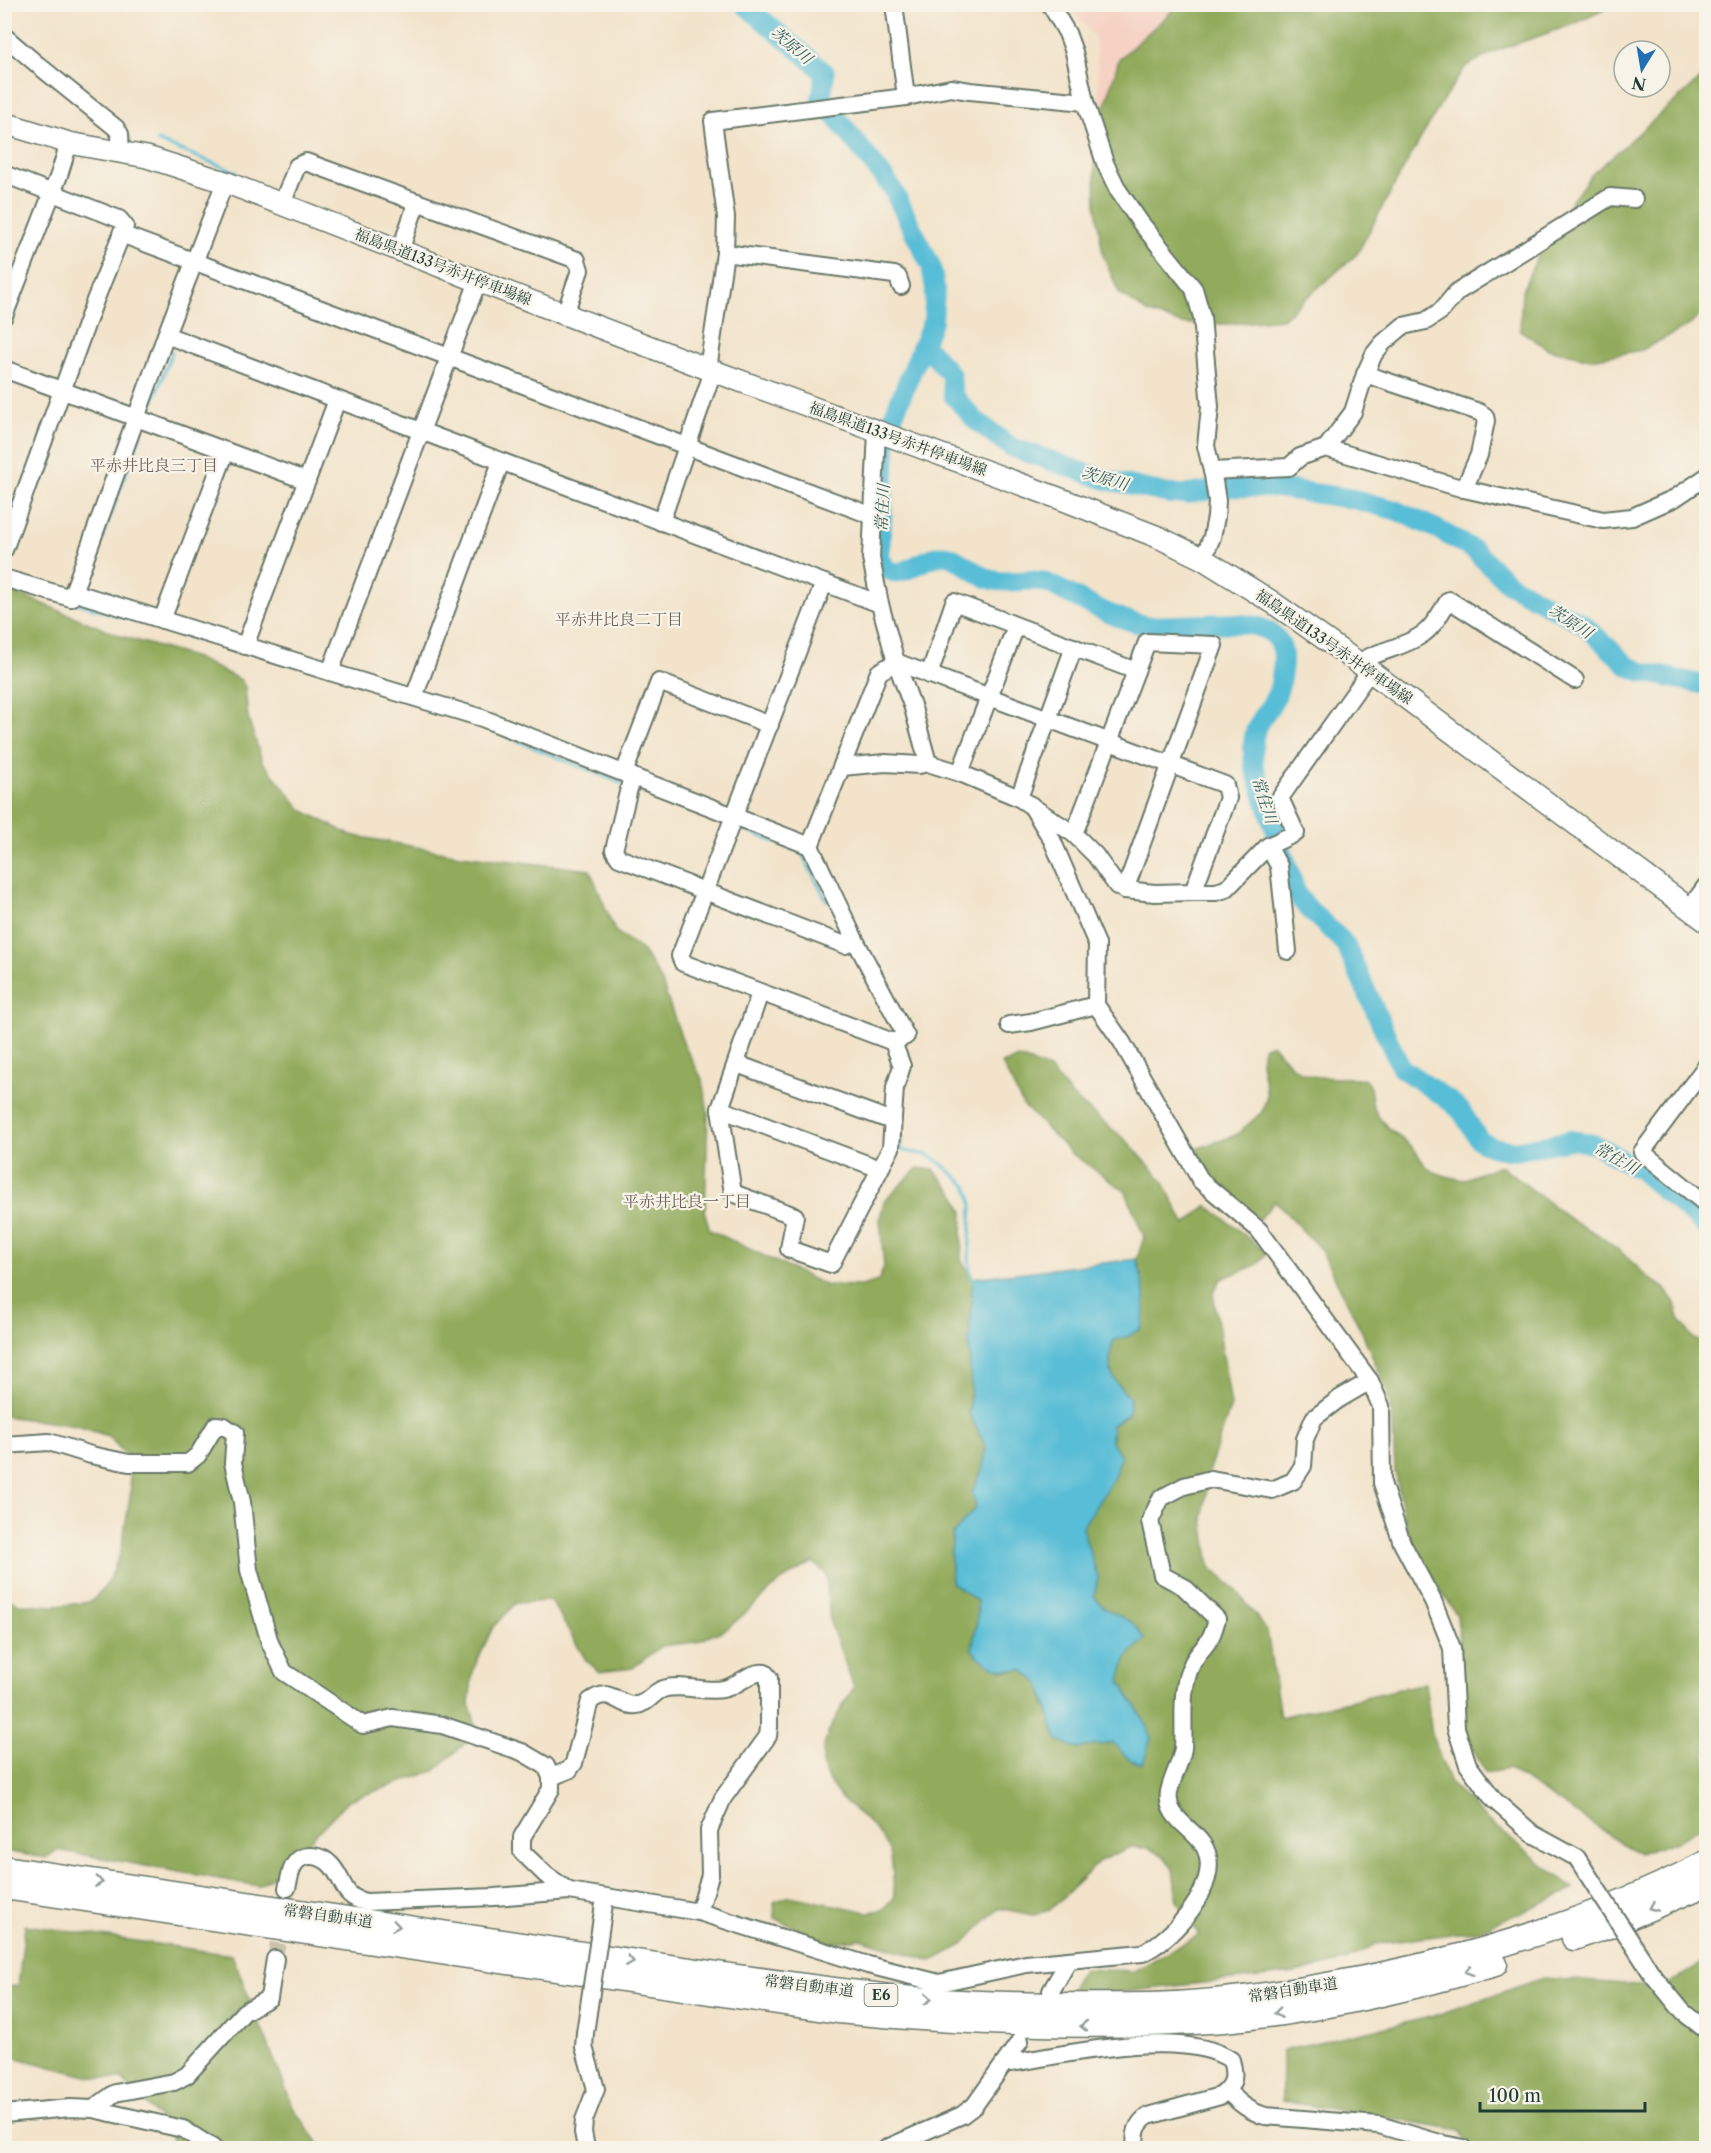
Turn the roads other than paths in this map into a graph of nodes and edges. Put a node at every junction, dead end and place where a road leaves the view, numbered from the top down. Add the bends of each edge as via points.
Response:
1 (894, 4) edge
2 (1050, 4) edge
3 (4, 36) edge
4 (906, 97) junction
5 (1085, 102) junction
6 (4, 123) edge
7 (69, 143) junction
8 (121, 152) junction
9 (4, 174) edge
10 (225, 182) junction
11 (52, 193) junction
12 (1634, 199) dead end
13 (417, 202) junction
14 (282, 204) junction
15 (122, 234) junction
16 (400, 251) junction
17 (725, 253) junction
18 (195, 260) junction
19 (477, 281) junction
20 (901, 286) dead end
21 (565, 314) junction
22 (4, 316) edge
23 (166, 336) junction
24 (449, 357) junction
25 (4, 369) edge
26 (710, 370) junction
27 (1365, 374) junction
28 (62, 390) junction
29 (337, 400) junction
30 (136, 417) junction
31 (420, 431) junction
32 (884, 434) junction
33 (687, 446) junction
34 (1326, 448) junction
35 (226, 451) junction
36 (501, 462) junction
37 (1213, 473) junction
38 (1707, 477) edge
39 (307, 481) junction
40 (1464, 489) junction
41 (873, 516) junction
42 (661, 522) junction
43 (4, 550) edge
44 (1203, 559) junction
45 (4, 578) edge
46 (824, 583) junction
47 (73, 592) junction
48 (880, 604) junction
49 (162, 620) junction
50 (1016, 626) junction
51 (245, 646) junction
52 (1074, 647) junction
53 (896, 662) junction
54 (1364, 667) junction
55 (1136, 671) junction
56 (330, 672) junction
57 (929, 675) junction
58 (1575, 680) dead end
59 (414, 697) junction
60 (989, 698) junction
61 (1047, 720) junction
62 (770, 725) junction
63 (1108, 743) junction
64 (928, 763) junction
65 (1170, 765) junction
66 (842, 767) junction
67 (960, 773) junction
68 (628, 781) junction
69 (1025, 801) junction
70 (733, 823) junction
71 (1074, 834) junction
72 (1271, 844) junction
73 (810, 846) junction
74 (1707, 886) edge
75 (1125, 890) junction
76 (706, 891) junction
77 (1193, 892) junction
78 (1698, 914) edge
79 (851, 942) junction
80 (1288, 951) dead end
81 (760, 993) junction
82 (1096, 1005) junction
83 (1009, 1025) dead end
84 (898, 1040) junction
85 (737, 1064) junction
86 (1707, 1066) edge
87 (720, 1109) junction
88 (892, 1122) junction
89 (880, 1169) junction
90 (1707, 1204) edge
91 (1370, 1381) junction
92 (4, 1445) edge
93 (551, 1777) junction
94 (1707, 1863) edge
95 (4, 1868) edge
96 (41, 1883) junction
97 (1707, 1884) edge
98 (4, 1887) edge
99 (287, 1888) tunnel mouth
100 (569, 1890) junction
101 (605, 1900) junction
102 (699, 1912) junction
103 (275, 1959) tunnel mouth
104 (1068, 1960) junction
105 (1051, 1991) dead end
106 (1707, 2030) edge
107 (1020, 2041) dead end
108 (1004, 2064) junction
109 (1227, 2091) junction
110 (93, 2109) junction
111 (4, 2114) edge
112 (213, 2148) edge
113 (586, 2148) edge
114 (887, 2148) edge
115 (1136, 2148) edge
116 (1464, 2148) edge

1 - 4 street
2 - 5 street via 1074,52
3 - 8 street via 116,128
4 - 5 street via 951,88
4 - 17 street via 713,121 726,217
5 - 37 street via 1118,189 1194,289 1202,317 1210,407 1206,446
6 - 7 main road, 福島県道133号赤井停車場線
7 - 8 main road, 福島県道133号赤井停車場線
7 - 11 street
8 - 10 main road, 福島県道133号赤井停車場線
9 - 11 street
10 - 14 main road, 福島県道133号赤井停車場線
10 - 18 street
11 - 15 street via 119,219 125,225
11 - 22 street
12 - 27 street via 1610,198 1456,292 1441,311 1426,321 1403,326 1374,354
13 - 14 street via 306,162 297,166
13 - 16 street
13 - 21 street via 577,260 580,270
14 - 16 main road, 福島県道133号赤井停車場線
15 - 18 street
15 - 28 street
16 - 19 main road, 福島県道133号赤井停車場線
17 - 20 street via 894,276
17 - 26 street
18 - 23 street
18 - 24 street
19 - 21 main road, 福島県道133号赤井停車場線
19 - 24 street
21 - 26 main road, 福島県道133号赤井停車場線
23 - 29 street
23 - 30 street
24 - 31 street
24 - 33 street
25 - 28 street
26 - 32 main road, 福島県道133号赤井停車場線
26 - 33 street
27 - 34 street via 1353,412
27 - 40 street via 1485,416 1479,455
28 - 30 street
28 - 43 street
29 - 31 street
29 - 39 street
30 - 35 street
30 - 47 street
31 - 36 street
31 - 56 street
32 - 41 street
32 - 44 main road, 福島県道133号赤井停車場線 via 1061,498
33 - 41 street
33 - 42 street
34 - 37 street via 1300,457 1289,467
34 - 40 street
35 - 39 street
35 - 49 street
36 - 42 street
36 - 59 street
37 - 44 street via 1216,517
38 - 40 street via 1675,498 1618,520
39 - 51 street
41 - 48 street via 871,558
42 - 46 street
44 - 54 main road, 福島県道133号赤井停車場線
45 - 47 street via 71,598
46 - 48 street
46 - 62 street
47 - 49 street
48 - 53 street
49 - 51 street
50 - 52 street
50 - 57 street via 954,602
50 - 60 street
51 - 56 street
52 - 55 street
52 - 61 street
53 - 57 street
53 - 64 street
53 - 66 street via 879,672
54 - 58 street via 1368,656 1424,634 1449,600
54 - 72 street via 1280,798 1296,833
54 - 78 main road, 福島県道133号赤井停車場線
55 - 63 street
55 - 65 street via 1147,642 1214,645
56 - 59 street
57 - 60 street
59 - 68 street via 482,718
60 - 61 street
60 - 67 street
61 - 63 street
61 - 69 street
62 - 68 street via 659,682
62 - 70 street
63 - 65 street
63 - 71 street
64 - 66 street
64 - 67 street
65 - 75 street
65 - 77 street via 1225,786 1228,798
66 - 73 street
67 - 69 street
68 - 70 street
68 - 76 street via 614,850 619,858
69 - 71 street
69 - 82 street via 1052,840 1097,944
70 - 73 street
70 - 76 street
71 - 75 street via 1117,886
72 - 77 street via 1226,889
72 - 80 street via 1279,866
73 - 79 street
74 - 78 street
75 - 77 street
76 - 79 street
76 - 81 street via 680,956 683,963
79 - 84 street via 906,1036
81 - 84 street
81 - 85 street
82 - 83 street
82 - 91 street via 1122,1042 1201,1181 1259,1230
84 - 88 street via 902,1066 894,1087
85 - 87 street
85 - 88 street
86 - 90 street via 1642,1152
87 - 89 street
87 - 89 street via 733,1193 795,1216 789,1249 799,1253 831,1264
88 - 89 street via 891,1148
91 - 104 street via 1314,1418 1305,1439 1303,1466 1293,1481 1272,1490 1211,1479 1184,1485 1161,1498 1150,1521 1162,1575 1184,1587 1217,1619 1210,1638 1192,1663 1183,1716 1183,1750 1169,1792 1175,1817 1205,1848 1208,1866 1193,1909 1154,1948 1143,1953
91 - 106 street, bridge via 1381,1406 1382,1483 1402,1543 1433,1601 1452,1648 1455,1728 1468,1765 1494,1800 1533,1834 1577,1858 1653,1974 1683,2012
92 - 93 street via 49,1442 129,1463 188,1463 198,1455 216,1425 224,1426 235,1433 232,1463 242,1502 249,1570 270,1643 284,1672 363,1725 393,1718 442,1725 522,1752 546,1766
93 - 100 street via 551,1789 522,1837 522,1852
93 - 102 street via 569,1770 573,1763 590,1701 597,1695 613,1695 636,1706 661,1689 722,1689 752,1674 765,1673 769,1678 768,1736 723,1798 709,1830 710,1875
96 -> 94 highway, 常磐自動車道 / E6 via 925,2000 1142,2005 1292,1992 1445,1961 1591,1915
95 - 96 highway, 常磐自動車道 / E6
97 -> 96 highway, 常磐自動車道 / E6 via 1515,1958 1405,1988 1226,2019 1090,2026 928,2020 838,2011
96 - 98 highway, 常磐自動車道 / E6
99 - 100 street via 293,1866 299,1859 311,1856 321,1857 332,1866 346,1891 356,1900 366,1902
100 - 101 street
101 - 102 street
101 - 113 street, bridge via 585,2033 584,2047 596,2089 584,2120
102 - 104 street via 939,1983 1026,1964
103 - 110 street via 269,1998 244,2012 187,2074 174,2082 116,2093
104 - 105 street
107 - 108 street
108 - 109 street via 1145,2043 1174,2044 1210,2049 1230,2060 1234,2081
108 - 114 street via 975,2106
109 - 115 street via 1140,2121
109 - 116 street via 1244,2107 1265,2116 1379,2125
110 - 111 street
110 - 112 street via 183,2129

